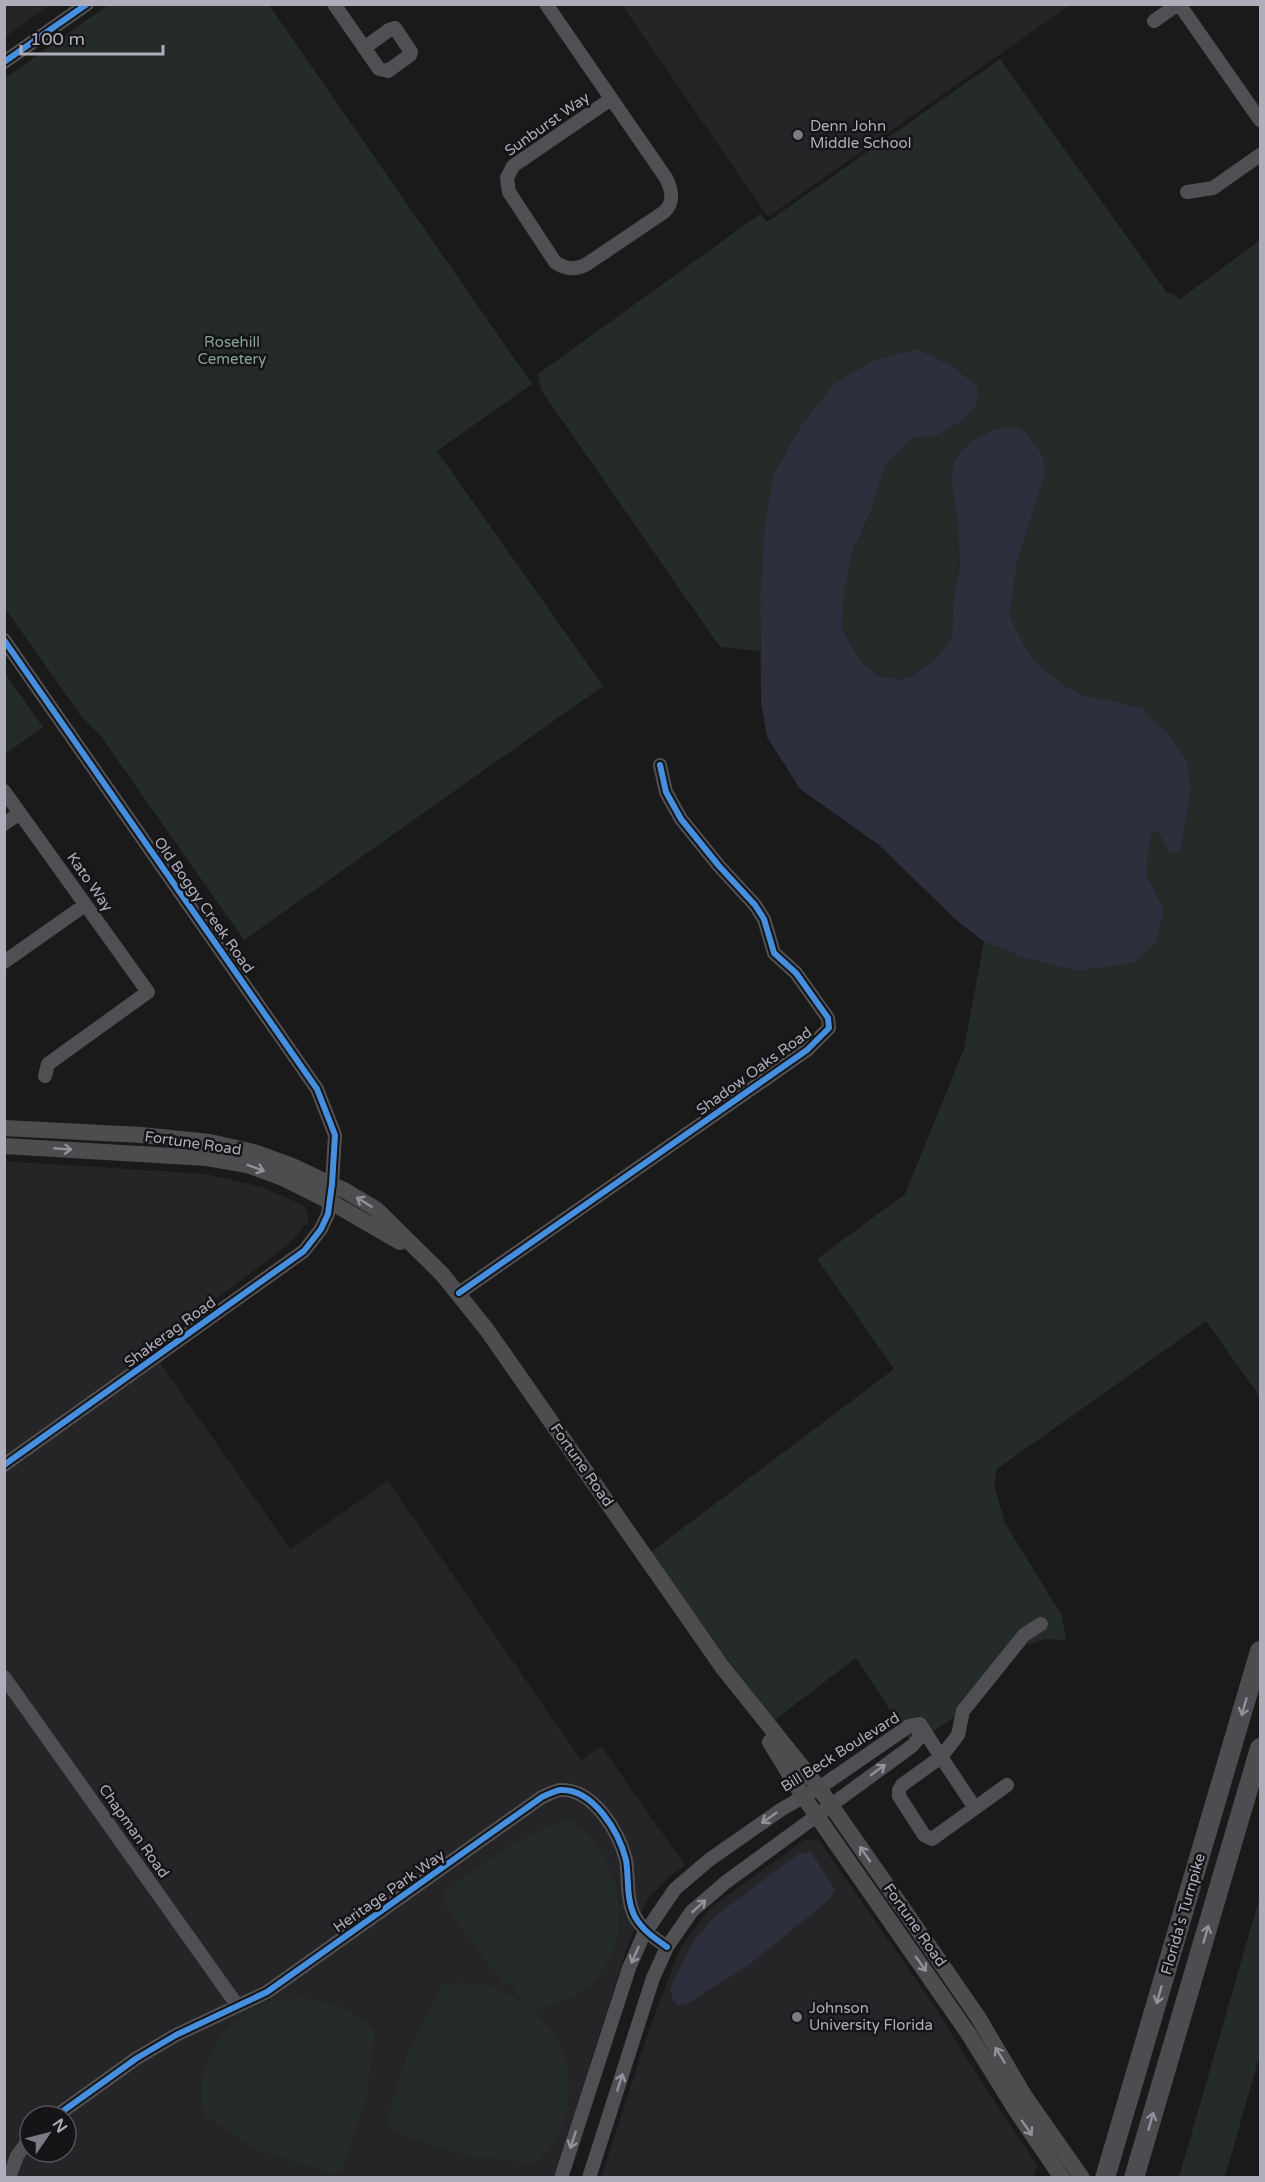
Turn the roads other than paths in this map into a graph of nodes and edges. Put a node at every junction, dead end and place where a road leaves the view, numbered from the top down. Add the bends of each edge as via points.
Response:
1 (87, 4) edge
2 (334, 4) edge
3 (546, 4) edge
4 (1178, 4) edge
5 (1154, 21) dead end
6 (364, 48) dead end
7 (4, 62) edge
8 (611, 99) junction
9 (1260, 120) edge
10 (1260, 155) edge
11 (1187, 192) dead end
12 (4, 640) edge
13 (660, 765) dead end
14 (4, 791) edge
15 (20, 813) junction
16 (4, 824) edge
17 (85, 905) junction
18 (4, 962) edge
19 (45, 1076) dead end
20 (4, 1128) edge
21 (4, 1146) edge
22 (332, 1184) junction
23 (331, 1202) junction
24 (421, 1254) junction
25 (459, 1293) junction
26 (4, 1466) edge
27 (1041, 1624) dead end
28 (1260, 1651) edge
29 (4, 1677) edge
30 (734, 1683) junction
31 (920, 1724) junction
32 (1260, 1748) edge
33 (941, 1757) junction
34 (1007, 1785) dead end
35 (819, 1788) junction
36 (803, 1796) junction
37 (831, 1804) junction
38 (975, 1808) junction
39 (817, 1816) junction
40 (902, 1907) junction
41 (887, 1917) junction
42 (646, 1932) junction
43 (667, 1947) junction
44 (237, 2005) junction
45 (73, 2104) edge
46 (18, 2155) edge
47 (1081, 2176) edge
48 (9, 2178) edge
49 (561, 2178) edge
50 (589, 2178) edge
51 (1062, 2178) edge
52 (1105, 2178) edge
53 (1134, 2178) edge

1 - 7 street
2 - 6 street
3 - 8 street, Sunburst Way
4 - 5 street
4 - 9 street
8 - 8 street, Sunburst Way via 513,166 507,178 509,192 555,262 568,269 587,264 671,204 672,192 666,178
10 - 11 street via 1213,188
12 - 22 street, Old Boggy Creek Road via 317,1089 335,1135
13 - 25 street, Shadow Oaks Road via 666,792 681,819 755,904 774,953 796,973 828,1018 829,1028 798,1056
14 - 15 street, Kato Way
15 - 16 street
15 - 17 street, Kato Way
17 - 18 street
17 - 19 street, Kato Way via 148,992 48,1064
20 - 22 main road, Fortune Road via 210,1142 254,1152
21 -> 23 main road, Fortune Road via 207,1158 247,1165
22 - 23 street, Old Boggy Creek Road
24 -> 22 main road, Fortune Road via 376,1209
23 - 24 main road, Fortune Road
23 - 26 street, Shakerag Road via 321,1229 304,1251
24 - 25 main road, Fortune Road
25 - 30 main road, Fortune Road
27 - 33 street via 1024,1635 963,1711 958,1735
28 -> 52 highway, Florida's Turnpike
29 - 44 street, Chapman Road
30 - 35 main road, Fortune Road
30 - 36 main road, Fortune Road
31 - 33 street
31 - 35 street, Bill Beck Boulevard via 909,1726
37 -> 31 street, Bill Beck Boulevard via 912,1746 919,1737
53 -> 32 highway, Florida's Turnpike
33 - 38 street
33 - 38 street via 899,1790 898,1796 910,1815 924,1835 932,1839
34 - 38 street
35 - 36 street, Bill Beck Boulevard
35 - 37 main road, Fortune Road
36 - 39 main road, Fortune Road
36 -> 42 street, Bill Beck Boulevard via 709,1860 675,1889
37 - 39 street, Bill Beck Boulevard
40 -> 37 main road, Fortune Road
39 - 41 main road, Fortune Road
43 -> 39 street, Bill Beck Boulevard via 692,1911
40 - 41 street
47 -> 40 main road, Fortune Road
41 -> 51 main road, Fortune Road
42 - 43 street, Heritage Park Way
42 - 44 street, Heritage Park Way via 633,1913 625,1858 610,1823 597,1805 578,1794 559,1790 542,1797 267,1992
42 -> 49 street, Bill Beck Boulevard via 629,1968
50 -> 43 street, Bill Beck Boulevard via 653,1978
44 - 45 street, Heritage Park Way via 137,2058
46 - 48 street

